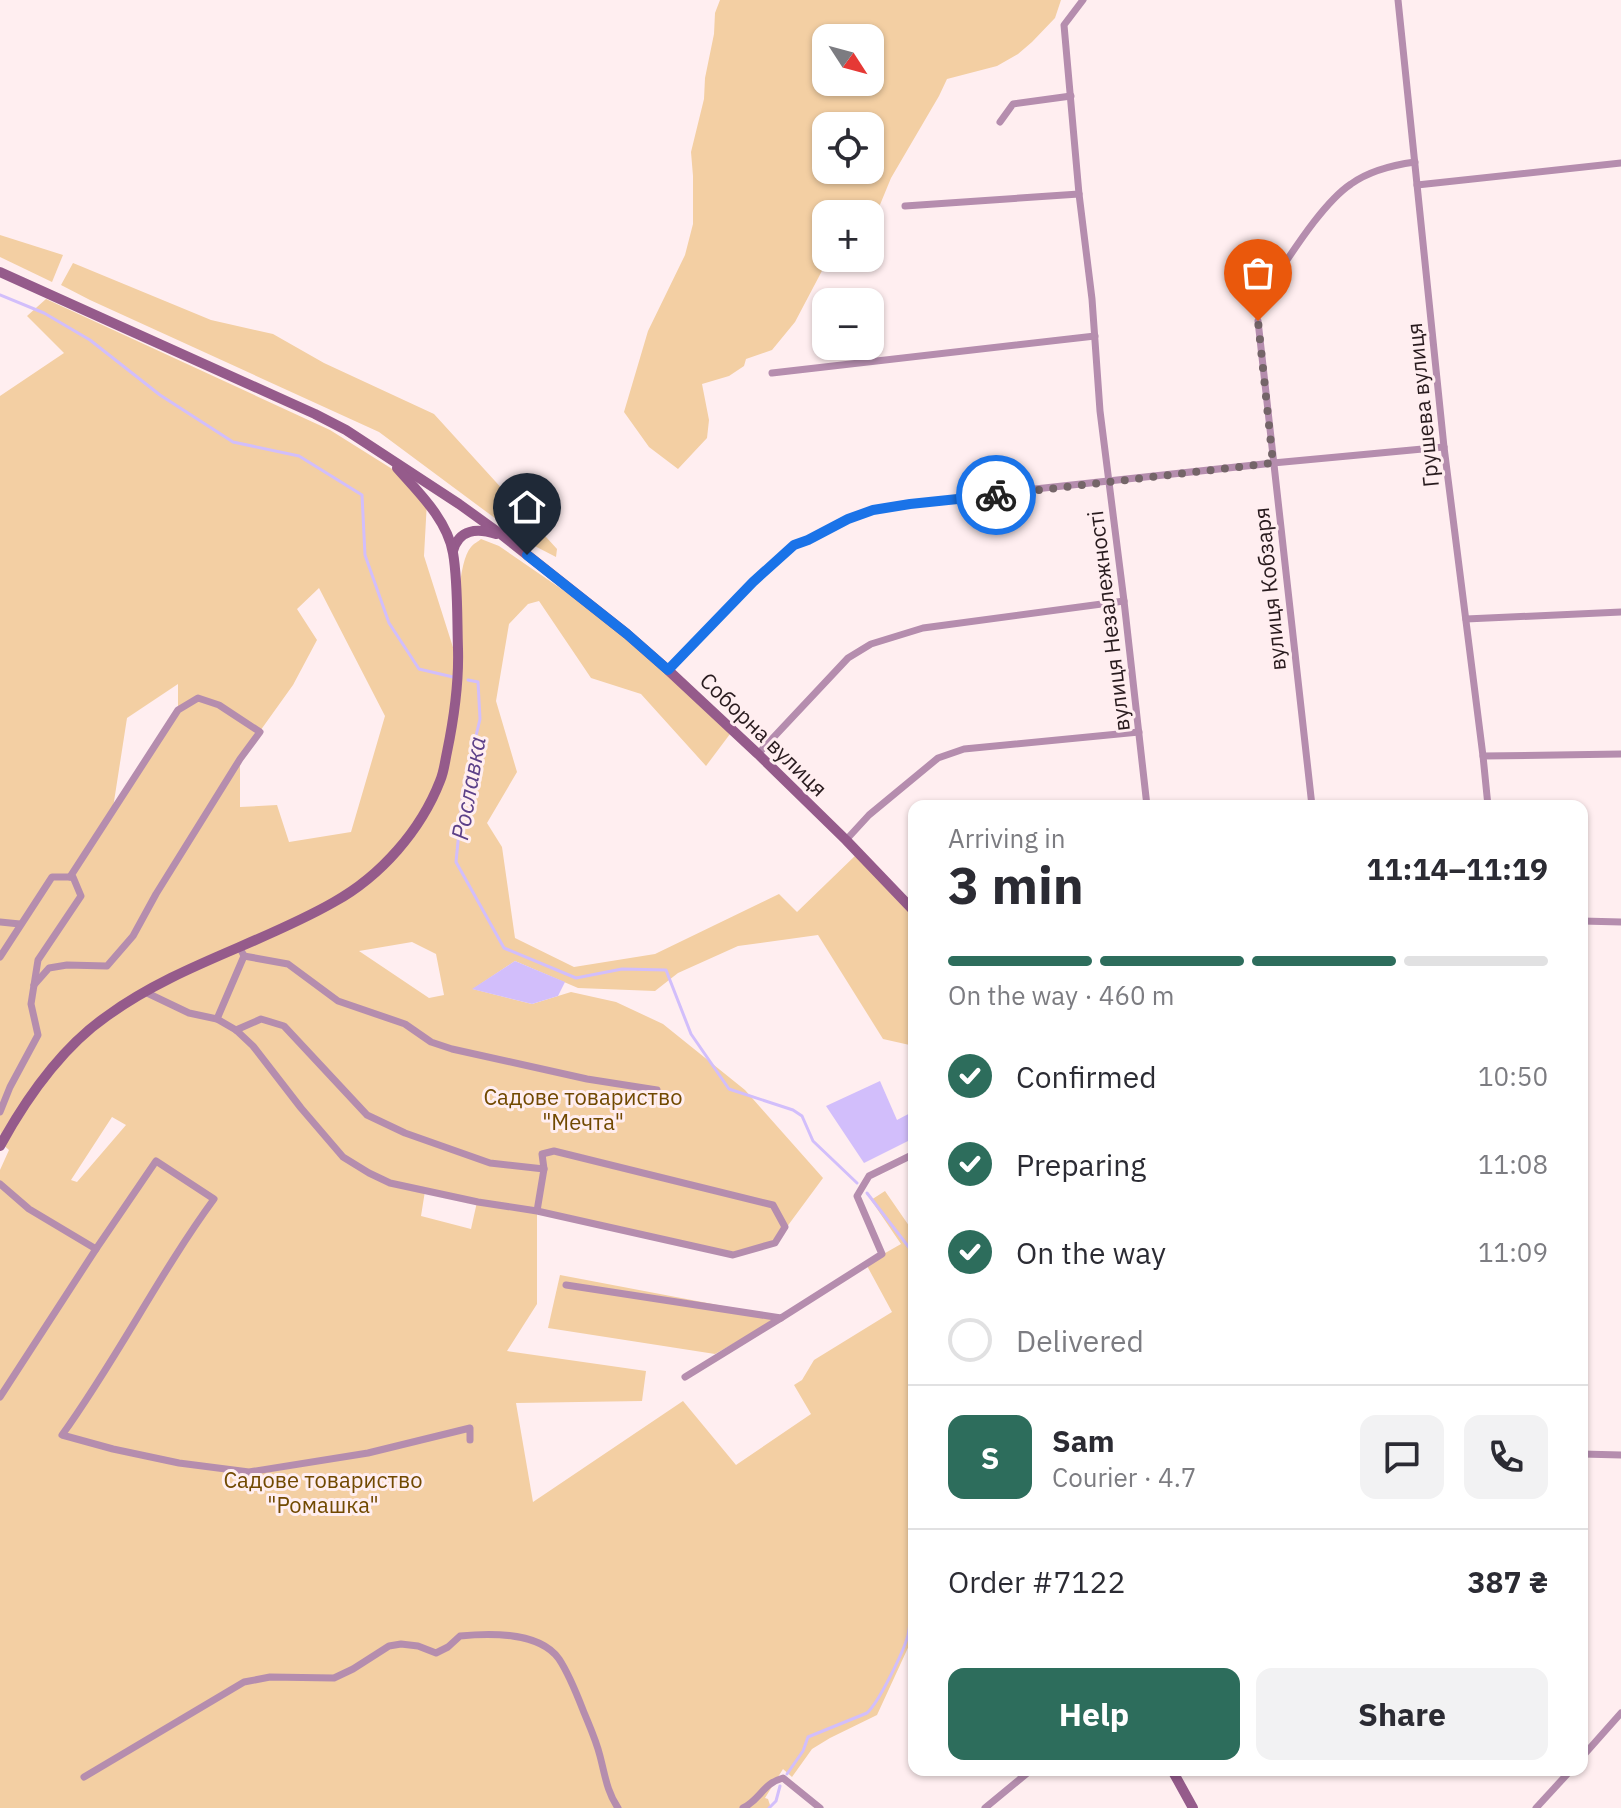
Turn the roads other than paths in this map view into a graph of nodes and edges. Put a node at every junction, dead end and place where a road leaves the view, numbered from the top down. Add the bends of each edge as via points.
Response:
1 (1083, 0) edge
2 (1398, 0) edge
3 (1071, 96) junction
4 (1000, 122) dead end
5 (1415, 162) junction
6 (1621, 163) edge
7 (1417, 185) junction
8 (1079, 194) junction
9 (905, 206) dead end
10 (0, 272) edge
11 (1266, 291) dead end
12 (1258, 321) dead end
13 (1095, 336) junction
14 (772, 373) dead end
15 (1444, 447) junction
16 (385, 454) junction
17 (1273, 463) junction
18 (1109, 482) junction
19 (502, 535) junction
20 (453, 551) junction
21 (1124, 601) junction
22 (1621, 612) edge
23 (1466, 619) junction
24 (668, 670) junction
25 (1139, 732) junction
26 (758, 754) junction
27 (1621, 754) edge
28 (1483, 756) junction
29 (1146, 800) edge
30 (1311, 800) edge
31 (1487, 800) edge
32 (846, 840) junction
33 (70, 877) junction
34 (908, 901) edge
35 (1588, 921) edge
36 (0, 922) edge
37 (1621, 922) edge
38 (20, 924) junction
39 (241, 951) junction
40 (0, 957) edge
41 (34, 985) junction
42 (144, 992) junction
43 (217, 1019) junction
44 (236, 1030) junction
45 (657, 1090) dead end
46 (0, 1112) edge
47 (0, 1129) edge
48 (1, 1145) edge
49 (908, 1157) edge
50 (544, 1169) junction
51 (0, 1184) edge
52 (537, 1211) junction
53 (96, 1249) junction
54 (566, 1285) dead end
55 (781, 1318) junction
56 (685, 1377) dead end
57 (0, 1397) edge
58 (470, 1440) dead end
59 (1588, 1454) edge
60 (1621, 1455) edge
61 (1621, 1713) edge
62 (1588, 1750) edge
63 (1024, 1776) edge
64 (1175, 1776) edge
65 (1565, 1776) edge
66 (84, 1777) dead end
67 (618, 1808) edge
68 (743, 1808) edge
69 (820, 1808) edge
70 (985, 1808) edge
71 (1193, 1808) edge
72 (1536, 1808) edge

1 - 3 street, вулиця Незалежності via 1064,25
2 - 5 street, Грушева вулиця
3 - 4 street via 1013,104
3 - 8 street, вулиця Незалежності
5 - 7 street, Грушева вулиця
5 - 11 street via 1368,175 1341,191
6 - 7 street
7 - 15 street, Грушева вулиця
8 - 9 street
8 - 13 street, вулиця Незалежності
10 - 16 main road via 315,414
12 - 17 street, вулиця Кобзаря
13 - 14 street
13 - 18 street, вулиця Незалежності
15 - 17 street
15 - 23 street, Грушева вулиця
16 - 19 main road, Соборна вулиця
16 - 20 main road via 427,501
17 - 18 street
17 - 30 street, вулиця Кобзаря
18 - 21 street, вулиця Незалежності
18 - 24 street via 910,504 848,519 794,545
19 - 20 main road via 466,532
19 - 24 main road, Соборна вулиця
20 - 39 main road via 455,712 442,779 423,817 370,876 336,901
21 - 25 street, вулиця Незалежності
21 - 26 street via 923,628 871,644 848,658
22 - 23 street
23 - 28 street, Грушева вулиця
24 - 26 main road, Соборна вулиця
25 - 29 street, вулиця Незалежності
25 - 32 street via 964,749 938,758
26 - 32 main road, Соборна вулиця
27 - 28 street
28 - 31 street, Грушева вулиця
32 - 34 main road, Соборна вулиця
33 - 38 street via 52,877
33 - 41 street via 81,896 38,960
33 - 41 street via 178,710 198,698 260,732 133,936 107,966 49,968
35 - 37 street
36 - 38 street
38 - 40 street
39 - 42 main road via 194,966
39 - 43 street
39 - 45 street via 288,964 338,1001 405,1024 431,1042
41 - 46 street via 31,1004 38,1035
42 - 43 street via 189,1013
42 - 48 main road via 67,1050
43 - 44 street
44 - 50 street via 261,1019 284,1026 367,1115 405,1133 490,1163
44 - 52 street via 343,1157 369,1173 425,1191
47 - 48 street
49 - 55 street via 869,1176 857,1196 882,1254
50 - 52 street
50 - 52 street via 542,1154 554,1151 773,1205 785,1227 775,1243 733,1255
51 - 53 street via 29,1209
53 - 57 street
53 - 58 street via 156,1161 214,1199 62,1435 165,1460 249,1472 368,1453 470,1428
54 - 55 street
55 - 56 street
59 - 60 street
61 - 62 street
63 - 70 street
64 - 71 main road
65 - 72 street
66 - 67 street via 244,1682 334,1678 389,1646 418,1646 436,1653 460,1636 508,1635 538,1643 557,1657 574,1687
68 - 69 street via 783,1778

